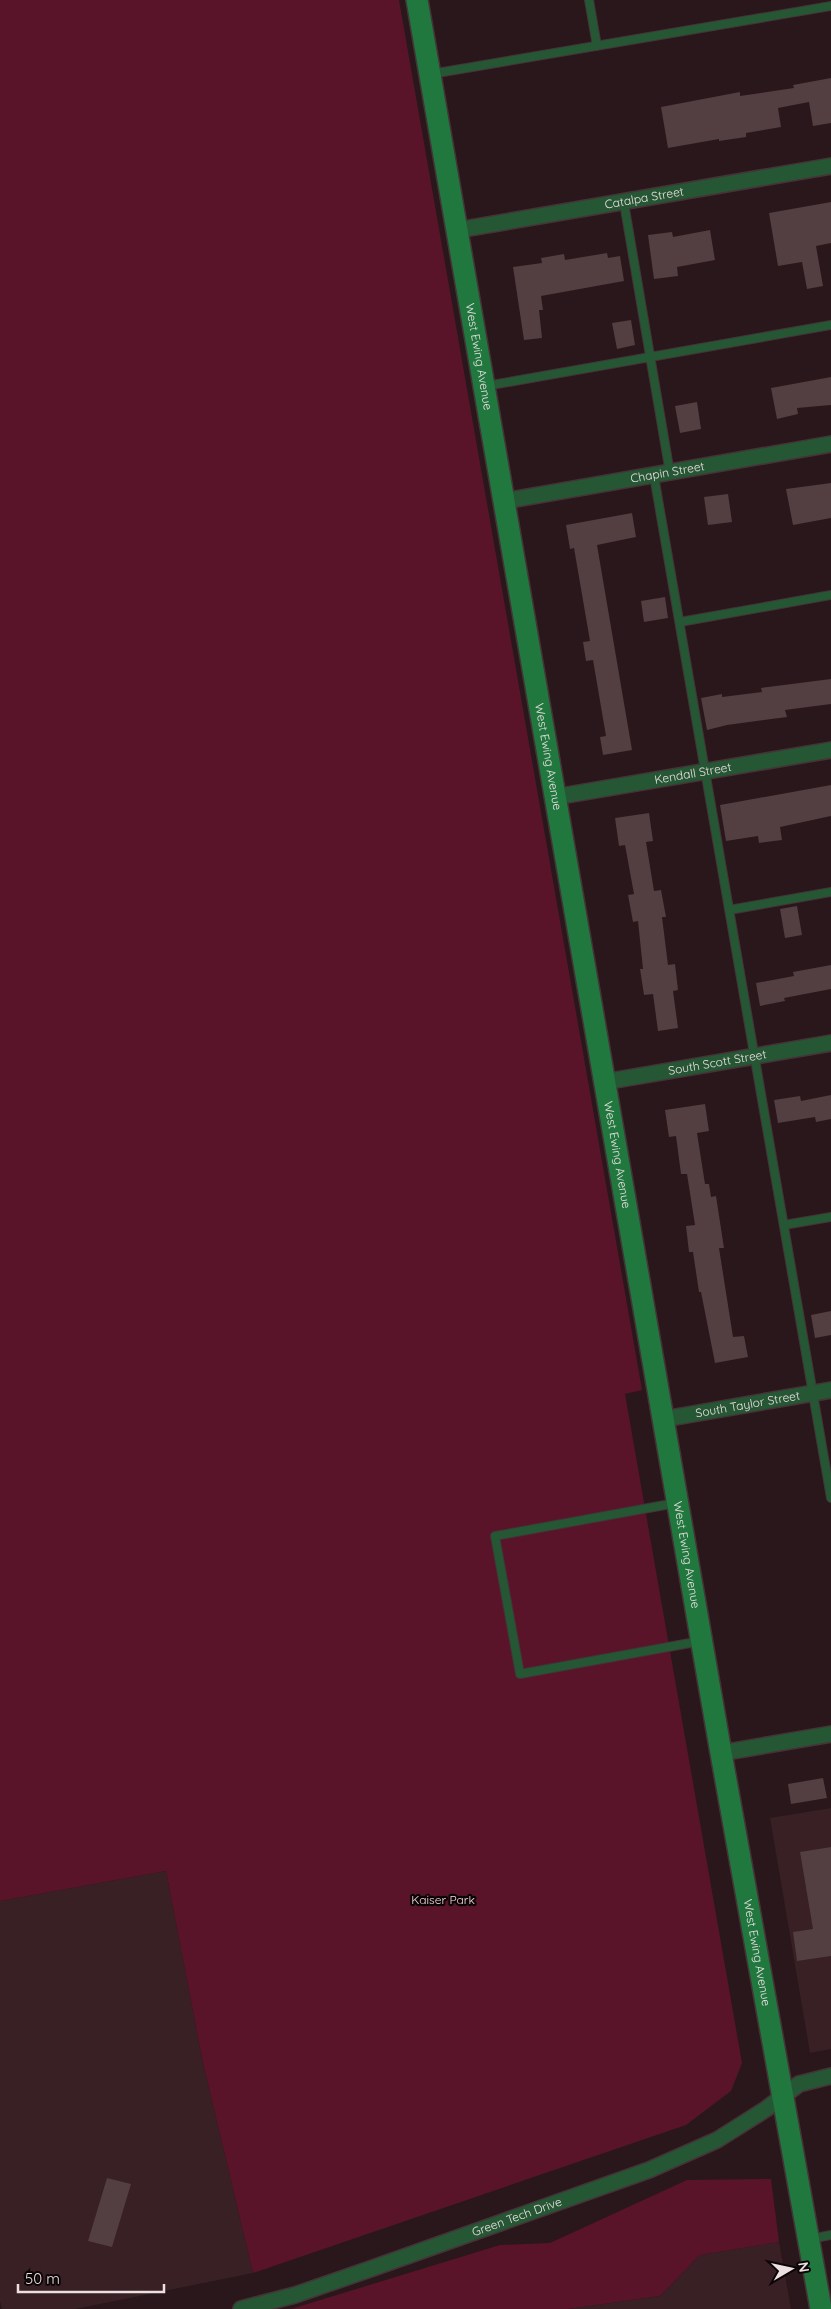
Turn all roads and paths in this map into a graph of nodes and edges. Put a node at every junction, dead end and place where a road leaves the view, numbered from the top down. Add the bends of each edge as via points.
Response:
1 (417, 0) edge
2 (588, 0) edge
3 (831, 6) edge
4 (597, 46) junction
5 (430, 74) junction
6 (831, 166) edge
7 (624, 203) junction
8 (458, 230) junction
9 (831, 325) edge
10 (651, 356) junction
11 (485, 386) junction
12 (831, 444) edge
13 (670, 473) junction
14 (654, 476) junction
15 (504, 501) junction
16 (831, 595) edge
17 (680, 622) junction
18 (831, 750) edge
19 (706, 772) junction
20 (555, 797) junction
21 (831, 892) edge
22 (730, 910) junction
23 (831, 1044) edge
24 (755, 1057) junction
25 (604, 1082) junction
26 (831, 1217) edge
27 (784, 1225) junction
28 (831, 1390) edge
29 (813, 1393) junction
30 (664, 1419) junction
31 (831, 1498) edge
32 (678, 1503) junction
33 (703, 1641) junction
34 (831, 1734) edge
35 (721, 1754) junction
36 (831, 2076) edge
37 (782, 2098) junction
38 (831, 2235) edge
39 (808, 2239) junction
40 (241, 2309) edge
41 (821, 2309) edge

1 - 5 street, West Ewing Avenue
2 - 4 lane
3 - 4 lane
4 - 5 lane
5 - 8 street, West Ewing Avenue
6 - 7 street, Catalpa Street
7 - 8 street, Catalpa Street
7 - 10 lane
8 - 11 street, West Ewing Avenue
9 - 10 lane
10 - 11 lane
10 - 13 lane
11 - 15 street, West Ewing Avenue
12 - 13 street, Chapin Street
13 - 14 street, Chapin Street
14 - 15 street, Chapin Street
14 - 17 lane
15 - 20 street, West Ewing Avenue
16 - 17 lane
17 - 19 lane
18 - 19 street, Kendall Street
19 - 20 street, Kendall Street
19 - 22 lane
20 - 25 street, West Ewing Avenue
21 - 22 lane
22 - 24 lane
23 - 24 street, South Scott Street
24 - 25 street, South Scott Street
24 - 27 lane
25 - 30 street, West Ewing Avenue
26 - 27 lane
27 - 29 lane
28 - 29 street, South Taylor Street
29 - 30 street, South Taylor Street
29 - 31 lane
30 - 32 street, West Ewing Avenue
32 - 33 street, West Ewing Avenue
32 - 33 lane via 495,1536 520,1674
33 - 35 street, West Ewing Avenue
34 - 35 street
35 - 37 street, West Ewing Avenue
36 - 37 street, Green Tech Drive via 798,2084
37 - 39 street, West Ewing Avenue
37 - 40 street, Green Tech Drive via 717,2140 648,2170 295,2295
38 - 39 lane
39 - 41 street, West Ewing Avenue

